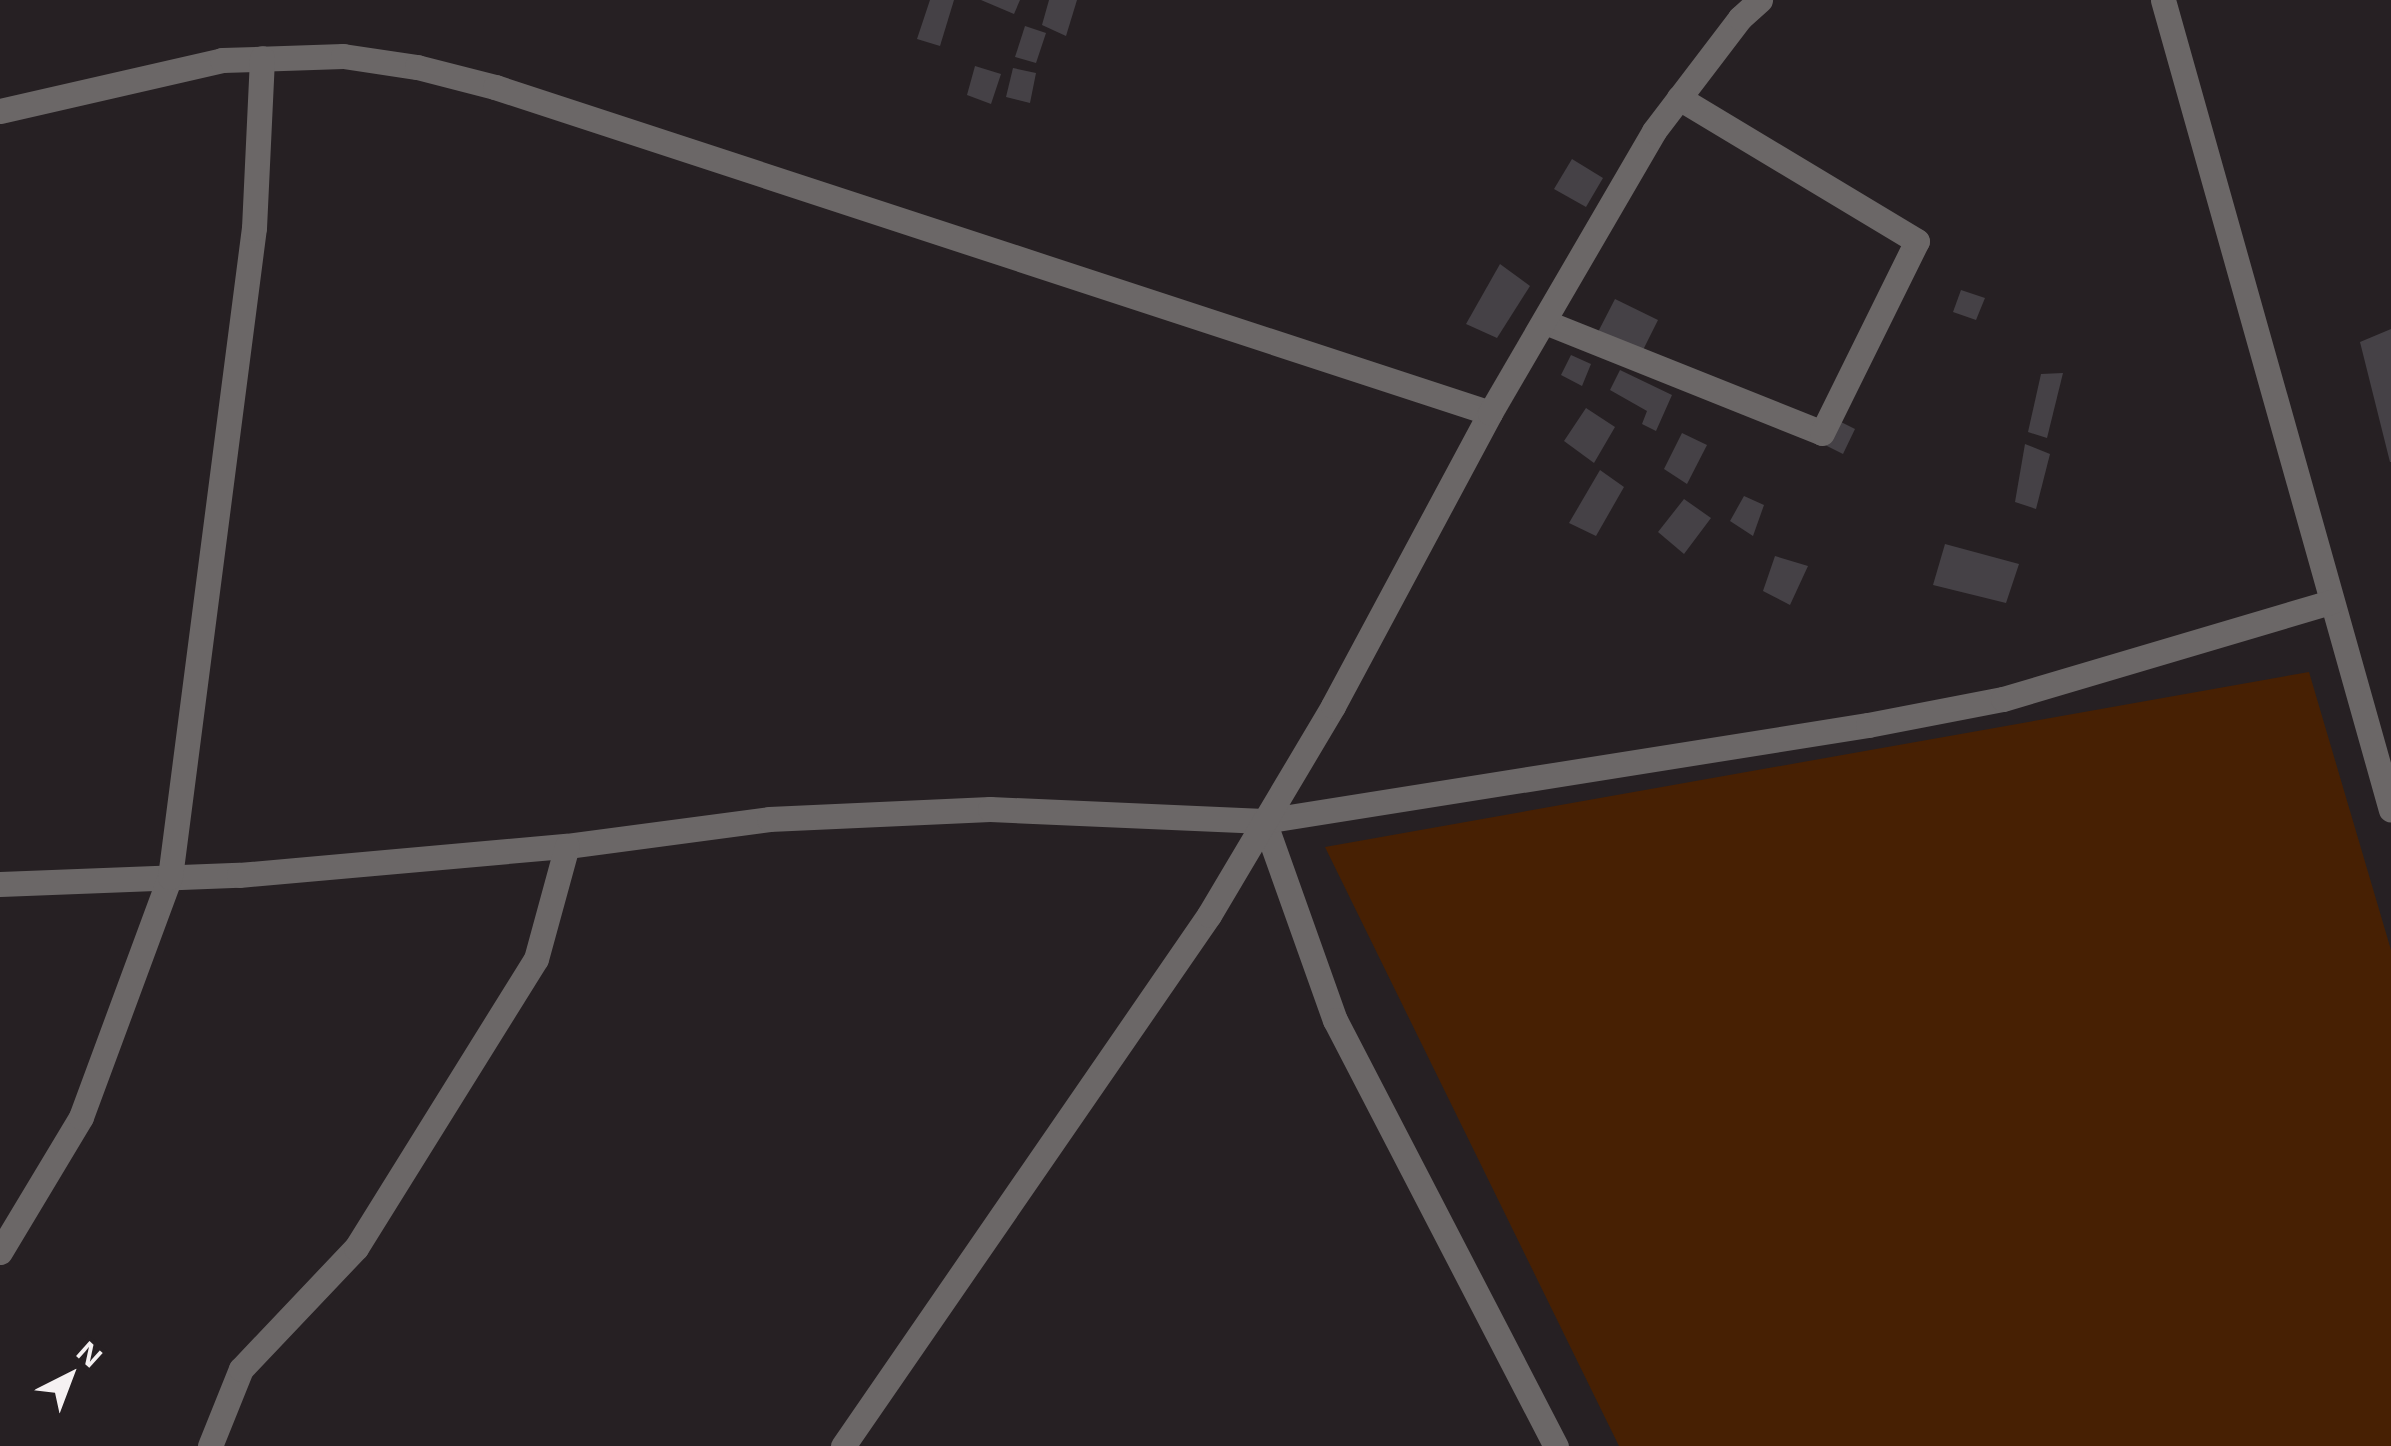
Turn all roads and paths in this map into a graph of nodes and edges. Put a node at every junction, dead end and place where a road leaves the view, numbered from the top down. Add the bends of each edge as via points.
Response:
1 (1760, 0) edge
2 (2163, 0) edge
3 (262, 58) junction
4 (1679, 98) junction
5 (0, 111) edge
6 (1545, 322) junction
7 (1490, 414) junction
8 (2331, 602) junction
9 (2391, 810) edge
10 (1264, 821) junction
11 (567, 846) junction
12 (170, 877) junction
13 (0, 884) edge
14 (0, 1252) edge
15 (210, 1446) edge
16 (843, 1446) edge
17 (1556, 1446) edge

1 - 4 street
2 - 8 street
3 - 5 street via 222,60
3 - 7 street via 343,56 495,86
3 - 12 street via 254,228
4 - 6 street
4 - 6 street via 1917,242 1822,433
6 - 7 street
7 - 10 street
8 - 9 street
8 - 10 street via 2003,699
10 - 11 street via 990,809 769,819
10 - 16 street via 1208,914
10 - 17 street via 1336,1020
11 - 12 street
11 - 15 street via 536,960 356,1248 241,1370
12 - 13 street
12 - 14 street via 82,1117

